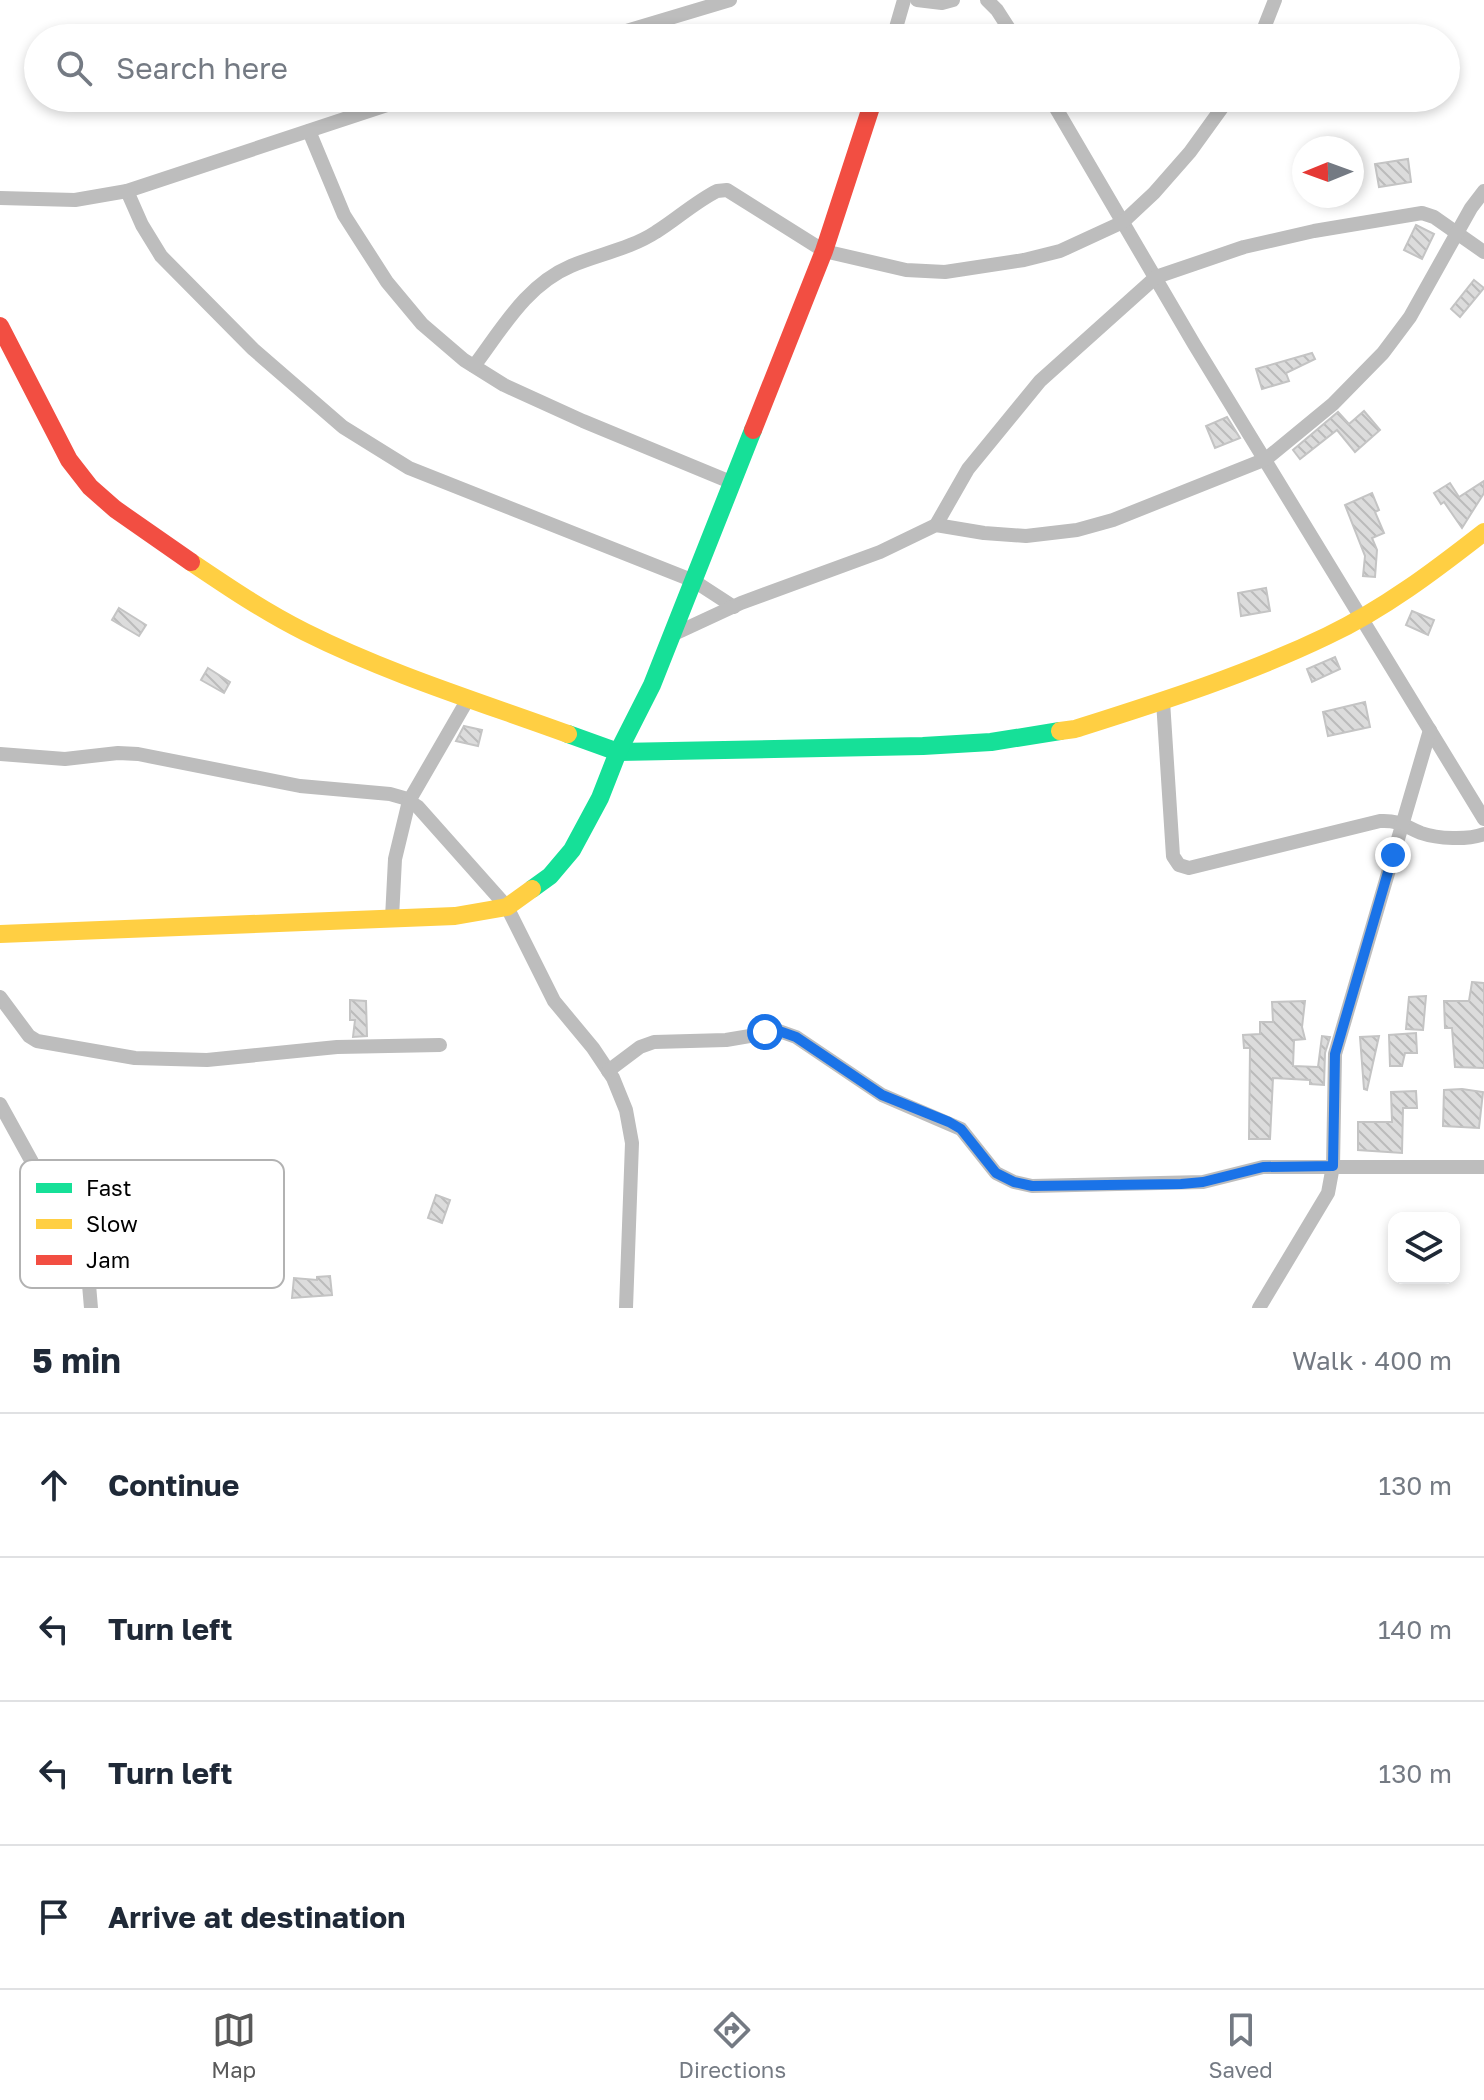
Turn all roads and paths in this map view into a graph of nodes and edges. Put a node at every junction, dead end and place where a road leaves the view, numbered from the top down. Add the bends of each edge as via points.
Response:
1 (730, 0) edge
2 (904, 0) edge
3 (917, 0) edge
4 (953, 0) edge
5 (987, 0) edge
6 (1275, 0) edge
7 (650, 24) edge
8 (897, 24) edge
9 (1006, 24) edge
10 (1266, 24) edge
11 (366, 112) edge
12 (869, 112) edge
13 (1058, 112) edge
14 (1219, 112) edge
15 (309, 131) junction
16 (127, 191) junction
17 (1484, 191) edge
18 (0, 198) edge
19 (1123, 222) junction
20 (1458, 235) junction
21 (824, 251) junction
22 (1484, 252) edge
23 (1156, 277) junction
24 (0, 326) edge
25 (474, 366) junction
26 (1266, 459) junction
27 (733, 483) junction
28 (936, 525) junction
29 (1484, 532) edge
30 (694, 581) junction
31 (734, 607) junction
32 (1361, 618) junction
33 (672, 635) junction
34 (468, 699) junction
35 (1163, 701) junction
36 (1430, 730) junction
37 (618, 752) junction
38 (0, 754) edge
39 (409, 801) junction
40 (1484, 819) edge
41 (1402, 822) junction
42 (1484, 834) edge
43 (507, 907) junction
44 (392, 918) junction
45 (0, 934) edge
46 (0, 997) edge
47 (440, 1045) dead end
48 (608, 1071) junction
49 (0, 1104) edge
50 (31, 1160) edge
51 (1333, 1166) junction
52 (1484, 1167) edge
53 (89, 1288) edge
54 (91, 1308) edge
55 (626, 1308) edge
56 (1259, 1308) edge

1 - 7 street
2 - 8 street
3 - 4 street
5 - 9 street
6 - 10 street
11 - 15 street
12 - 21 street
13 - 19 street
14 - 19 street via 1190,152
15 - 16 street
15 - 25 street via 344,215 387,282 422,324
16 - 18 street via 75,200
16 - 30 street via 161,256 253,349 343,427 409,468
17 - 20 street
19 - 21 street via 1060,251 945,272 906,270
19 - 23 street
20 - 22 street
20 - 23 street via 1422,213 1381,218 1244,247
20 - 26 street via 1383,353 1333,404
21 - 25 street via 727,190 717,191 655,233 545,280 527,295
21 - 27 street
23 - 26 street
23 - 28 street via 1040,381 968,469
24 - 34 street via 69,460 115,509 239,595 305,632
25 - 27 street via 583,421
26 - 28 street via 1077,530 1026,536
26 - 32 street
27 - 30 street
28 - 31 street via 837,570
29 - 32 street via 1416,585
30 - 31 street
30 - 33 street
31 - 33 street
32 - 35 street via 1269,661
32 - 36 street
33 - 37 street
34 - 37 street
34 - 39 street
35 - 37 street via 1075,729 991,742
35 - 41 street via 1173,856 1179,865 1189,868 1380,821
36 - 40 street
36 - 41 street
37 - 43 street via 572,850 550,876
38 - 39 street via 65,759 138,754
39 - 43 street
39 - 44 street via 395,859
41 - 42 street via 1434,835
41 - 51 street via 1335,1054
43 - 44 street via 455,916
43 - 48 street via 554,1001
44 - 45 street
46 - 47 street via 37,1041 135,1058 207,1060 337,1047
48 - 51 street via 654,1042 726,1040 779,1031 882,1095 961,1129 996,1173 1014,1182 1181,1184 1263,1167
48 - 55 street via 626,1110 632,1143
49 - 50 street
51 - 52 street
51 - 56 street via 1328,1193
53 - 54 street

